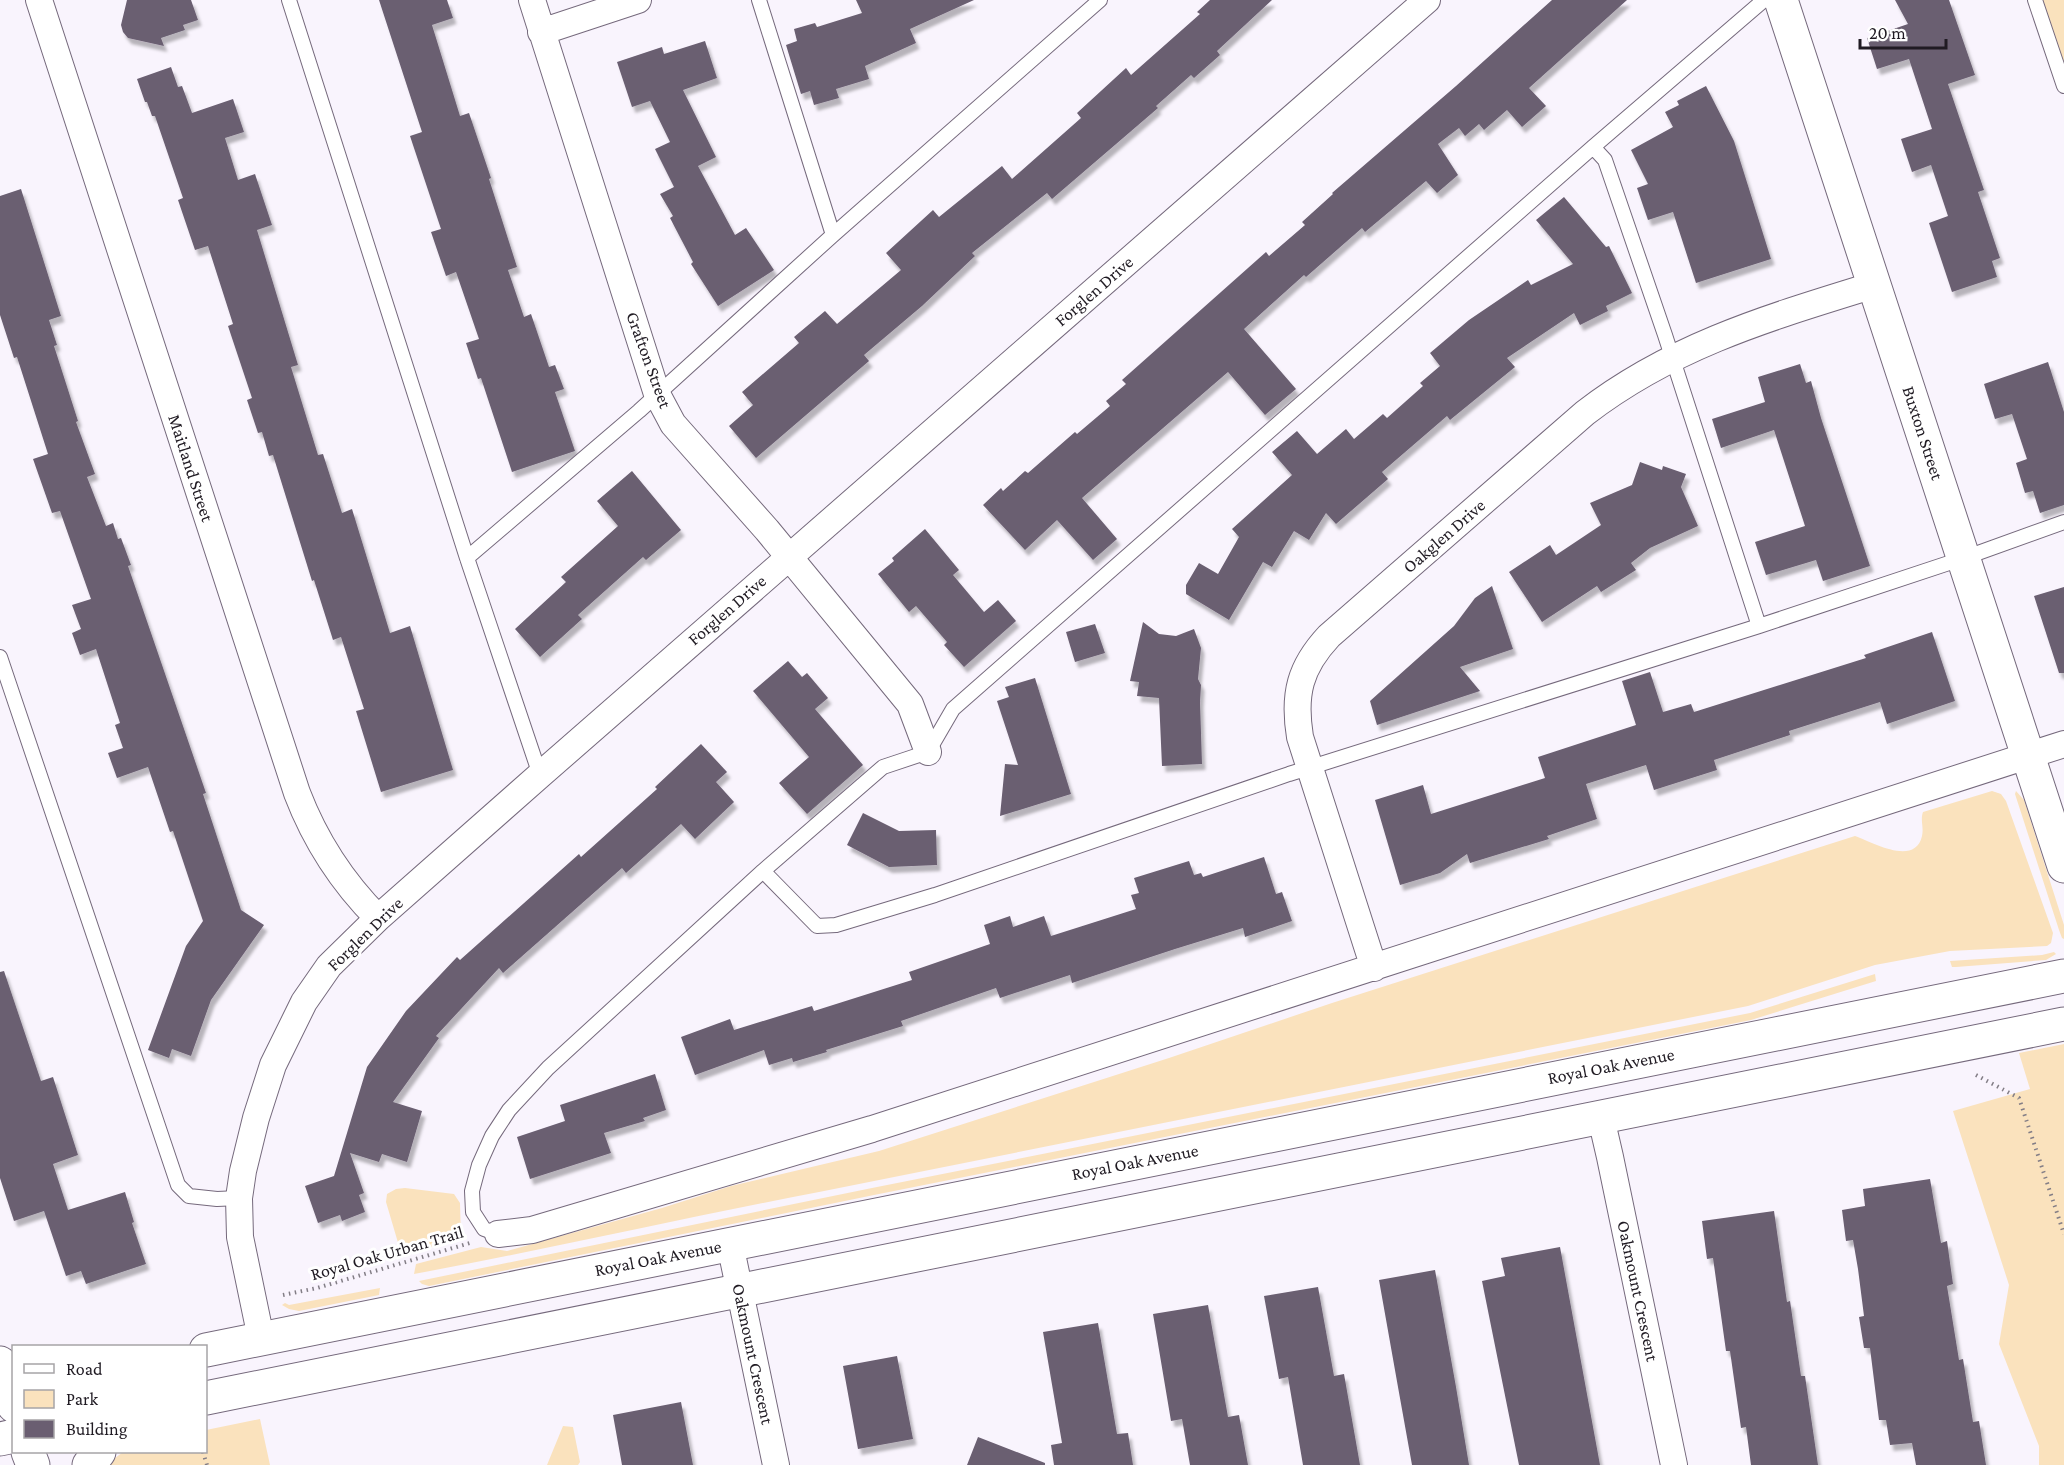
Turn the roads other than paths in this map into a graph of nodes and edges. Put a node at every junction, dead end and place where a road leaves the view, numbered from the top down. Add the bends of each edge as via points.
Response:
1 (39, 0) edge
2 (289, 0) edge
3 (532, 0) edge
4 (638, 0) edge
5 (759, 0) edge
6 (1100, 0) edge
7 (1427, 0) edge
8 (1764, 0) edge
9 (1781, 0) edge
10 (2035, 0) edge
11 (541, 32) junction
12 (2064, 86) edge
13 (1593, 147) junction
14 (833, 235) junction
15 (1874, 285) junction
16 (1672, 357) junction
17 (657, 394) junction
18 (2064, 522) edge
19 (788, 556) junction
20 (467, 558) junction
21 (1964, 558) junction
22 (1760, 626) junction
23 (0, 657) edge
24 (2064, 744) edge
25 (928, 752) junction
26 (2028, 756) junction
27 (1309, 768) junction
28 (540, 775) junction
29 (2064, 866) edge
30 (763, 871) junction
31 (378, 918) junction
32 (1374, 968) junction
33 (2064, 976) edge
34 (2064, 1024) edge
35 (1601, 1118) junction
36 (239, 1198) junction
37 (498, 1234) joint
38 (730, 1244) junction
39 (740, 1290) junction
40 (261, 1338) junction
41 (207, 1350) edge
42 (207, 1398) edge
43 (98, 1453) edge
44 (89, 1465) edge
45 (776, 1465) edge
46 (1674, 1465) edge

1 - 31 street, Maitland Street via 300,802 321,844
2 - 20 lane
3 - 11 street, Grafton Street
4 - 11 street
5 - 14 lane
6 - 14 lane
7 - 19 street, Forglen Drive
8 - 13 lane
9 - 15 main road, Buxton Street
10 - 12 lane
11 - 17 street, Grafton Street
13 - 16 lane via 1605,160
13 - 25 lane via 953,709
14 - 17 lane
15 - 16 street, Oakglen Drive via 1732,331
15 - 21 main road, Buxton Street
16 - 22 lane
16 - 27 street, Oakglen Drive via 1631,380 1586,413 1316,650 1299,684 1297,705 1300,737
17 - 19 street, Grafton Street via 673,424
17 - 20 lane
18 - 21 lane
19 - 25 street, Grafton Street via 910,704
19 - 28 street, Forglen Drive
20 - 28 lane
21 - 22 lane
21 - 26 main road, Buxton Street
22 - 27 lane
23 - 36 lane via 178,1185 189,1196
24 - 26 street
25 - 30 lane via 883,767
26 - 29 main road, Buxton Street
26 - 32 street
27 - 30 lane via 836,925 817,926
27 - 32 street, Oakglen Drive
28 - 31 street, Forglen Drive
30 - 37 lane via 548,1068 509,1110 492,1136 472,1191 473,1212 484,1229
31 - 36 street, Forglen Drive via 329,966 285,1038 256,1118
32 - 37 street via 872,1129 531,1230
33 - 38 main road, Royal Oak Avenue
34 - 35 main road
35 - 39 main road
35 - 46 street, Oakmount Crescent
36 - 40 street, Forglen Drive via 240,1237
38 - 39 street, Oakmount Crescent
38 - 40 main road, Royal Oak Avenue
39 - 42 main road
39 - 45 street, Oakmount Crescent
40 - 41 main road, Royal Oak Avenue
43 - 44 main road

